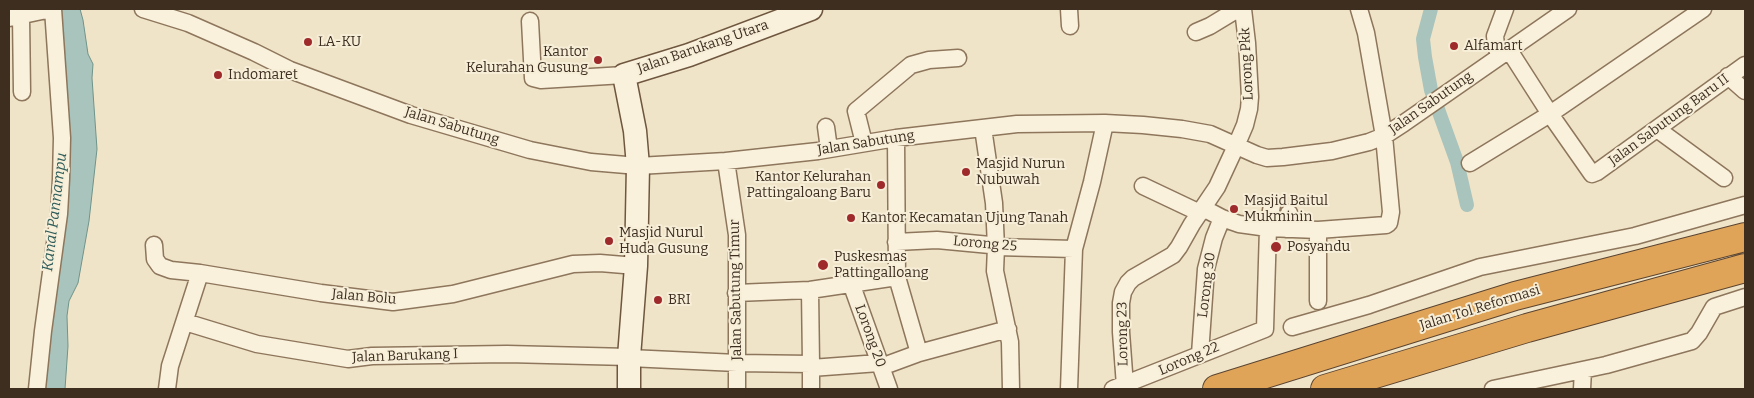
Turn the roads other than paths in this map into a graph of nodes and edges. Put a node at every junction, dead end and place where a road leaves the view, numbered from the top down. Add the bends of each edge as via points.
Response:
1 (52, 9) edge
2 (143, 9) edge
3 (811, 9) edge
4 (1069, 9) edge
5 (1238, 9) edge
6 (1243, 9) edge
7 (1359, 9) edge
8 (1505, 9) edge
9 (1568, 9) edge
10 (1703, 9) edge
11 (15, 17) edge
12 (530, 21) dead end
13 (1070, 26) dead end
14 (1196, 32) dead end
15 (1504, 53) junction
16 (958, 58) dead end
17 (1745, 65) edge
18 (624, 75) junction
19 (1728, 76) junction
20 (1745, 91) edge
21 (22, 92) dead end
22 (1550, 114) junction
23 (1105, 123) junction
24 (826, 126) dead end
25 (983, 128) junction
26 (1657, 129) junction
27 (1384, 136) junction
28 (896, 138) junction
29 (864, 143) junction
30 (1236, 146) junction
31 (828, 149) junction
32 (726, 161) junction
33 (1470, 163) dead end
34 (638, 166) junction
35 (1724, 178) dead end
36 (1143, 186) dead end
37 (1272, 205) dead end
38 (1745, 205) edge
39 (1289, 212) dead end
40 (1198, 215) junction
41 (1222, 218) junction
42 (1268, 228) junction
43 (1286, 229) junction
44 (1318, 230) junction
45 (1745, 237) edge
46 (896, 242) junction
47 (154, 245) dead end
48 (996, 247) junction
49 (1074, 249) junction
50 (636, 266) junction
51 (1745, 268) edge
52 (200, 273) junction
53 (896, 277) junction
54 (851, 283) junction
55 (810, 290) junction
56 (736, 292) junction
57 (1745, 297) edge
58 (1318, 301) dead end
59 (185, 322) junction
60 (1292, 326) dead end
61 (1008, 330) junction
62 (919, 353) junction
63 (1200, 354) junction
64 (629, 358) junction
65 (737, 364) junction
66 (880, 365) junction
67 (811, 366) junction
68 (1583, 370) junction
69 (1119, 387) edge
70 (1006, 388) edge
71 (37, 389) edge
72 (167, 389) edge
73 (629, 389) edge
74 (737, 389) edge
75 (811, 389) edge
76 (889, 389) edge
77 (1069, 389) edge
78 (1217, 389) edge
79 (1325, 389) edge
80 (1493, 389) edge
81 (1582, 389) edge

1 - 11 street
1 - 71 street via 62,138 61,179
2 - 34 street, Jalan Sabutung via 188,23 290,70 411,115 530,150 591,162
3 - 18 street, Jalan Barukang Utara via 689,55
4 - 13 street
5 - 14 street
6 - 30 street, Lorong Pkk via 1250,97
7 - 27 street
8 - 15 street via 1495,36 1496,45
9 - 15 street, Jalan Sabutung
10 - 22 street
11 - 21 street
12 - 18 street via 533,78
15 - 22 street
15 - 27 street, Jalan Sabutung
16 - 29 street via 911,65 856,111
17 - 19 street, Jalan Sabutung Baru II
18 - 34 street
19 - 20 street
19 - 26 street, Jalan Sabutung Baru II
22 - 26 street, Jalan Sabutung Baru II via 1592,174
22 - 33 street
23 - 25 street, Jalan Sabutung via 1017,124
23 - 30 street, Jalan Sabutung via 1194,131 1210,134
23 - 49 street
24 - 31 street
25 - 28 street, Jalan Sabutung
25 - 48 street via 994,203
26 - 35 street
27 - 30 street, Jalan Sabutung via 1332,151 1283,158 1262,156
27 - 44 street via 1391,212 1389,223
28 - 29 street, Jalan Sabutung
28 - 46 street
29 - 31 street, Jalan Sabutung
30 - 40 street, Lorong Pkk
31 - 32 street, Jalan Sabutung
32 - 34 street, Jalan Sabutung
32 - 56 street, Jalan Sabutung Timur via 737,234
34 - 50 street
36 - 40 street
37 - 42 street
38 - 60 street via 1635,236 1480,266 1369,305
39 - 43 street
40 - 41 street
40 - 69 street, Lorong 23 via 1173,255 1134,278 1123,292
41 - 42 street
41 - 63 street, Lorong 30 via 1206,269
42 - 43 street
42 - 63 street, Lorong 22 via 1265,329
43 - 44 street
44 - 58 street
45 - 78 highway, Jalan Tol Reformasi via 1515,296
46 - 48 street, Lorong 25 via 937,240
46 - 53 street
47 - 52 street, Jalan Bolu via 155,259 160,266
48 - 49 street, Lorong 25
48 - 61 street via 995,271
49 - 77 street
50 - 52 street, Jalan Bolu via 573,264 453,294 393,302
50 - 64 street
51 - 79 highway via 1527,328
52 - 59 street
53 - 54 street
53 - 62 street
54 - 55 street
54 - 66 street, Lorong 20
55 - 56 street
55 - 67 street
56 - 65 street, Jalan Sabutung Timur
57 - 68 street via 1714,307 1692,341
59 - 64 street, Jalan Barukang I via 257,344 348,359 507,354
59 - 72 street via 170,366
61 - 62 street, Jalan Barukang I
61 - 70 street
62 - 66 street, Jalan Barukang I
63 - 69 street, Lorong 22
64 - 65 street, Jalan Barukang I
64 - 73 street
65 - 67 street, Jalan Barukang I
65 - 74 street, Jalan Sabutung Timur
66 - 67 street, Jalan Barukang I
66 - 76 street, Lorong 20
67 - 75 street
68 - 80 street
68 - 81 street

